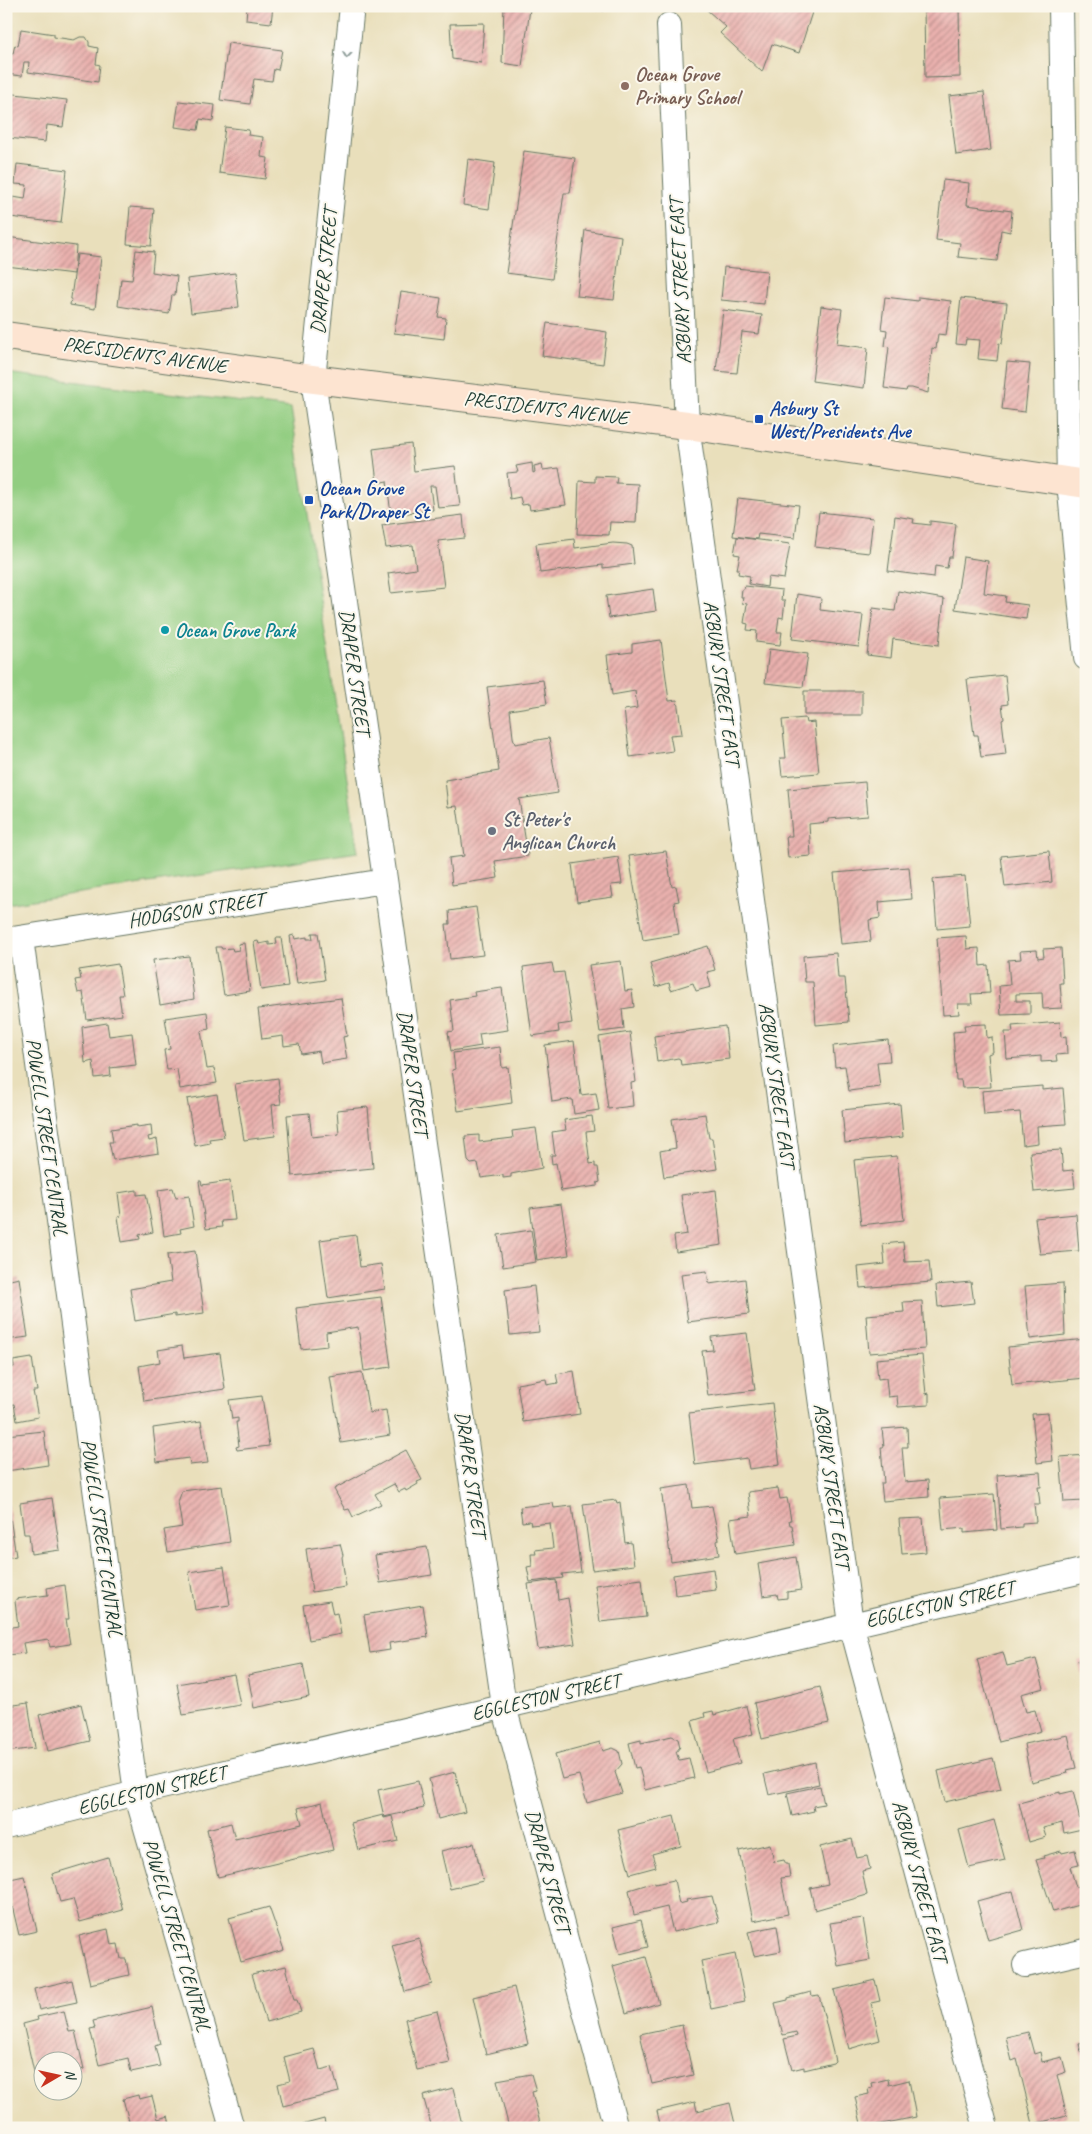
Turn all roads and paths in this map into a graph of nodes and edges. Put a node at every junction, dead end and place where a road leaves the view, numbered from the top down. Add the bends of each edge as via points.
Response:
1 (352, 6) edge
2 (1061, 6) edge
3 (669, 26) dead end
4 (6, 336) edge
5 (313, 379) junction
6 (687, 425) junction
7 (1077, 483) edge
8 (1086, 658) edge
9 (385, 881) junction
10 (13, 939) edge
11 (1086, 1570) edge
12 (851, 1624) junction
13 (504, 1706) junction
14 (136, 1793) junction
15 (6, 1826) edge
16 (1086, 1951) edge
17 (1025, 1965) dead end
18 (232, 2128) edge
19 (616, 2128) edge
20 (986, 2128) edge

1 -> 5 street, DRAPER STREET
2 - 7 street
3 - 6 street, ASBURY STREET EAST
4 - 5 street, PRESIDENTS AVENUE
5 - 6 street, PRESIDENTS AVENUE
5 - 9 street, DRAPER STREET
6 - 7 street, PRESIDENTS AVENUE
6 - 12 street, ASBURY STREET EAST
7 - 8 street
9 - 10 street, HODGSON STREET
9 - 13 street, DRAPER STREET
10 - 14 street, POWELL STREET CENTRAL
11 - 12 street, EGGLESTON STREET
12 - 13 street, EGGLESTON STREET
12 - 20 street, ASBURY STREET EAST
13 - 14 street, EGGLESTON STREET
13 - 19 street, DRAPER STREET
14 - 15 street, EGGLESTON STREET
14 - 18 street, POWELL STREET CENTRAL
16 - 17 street

